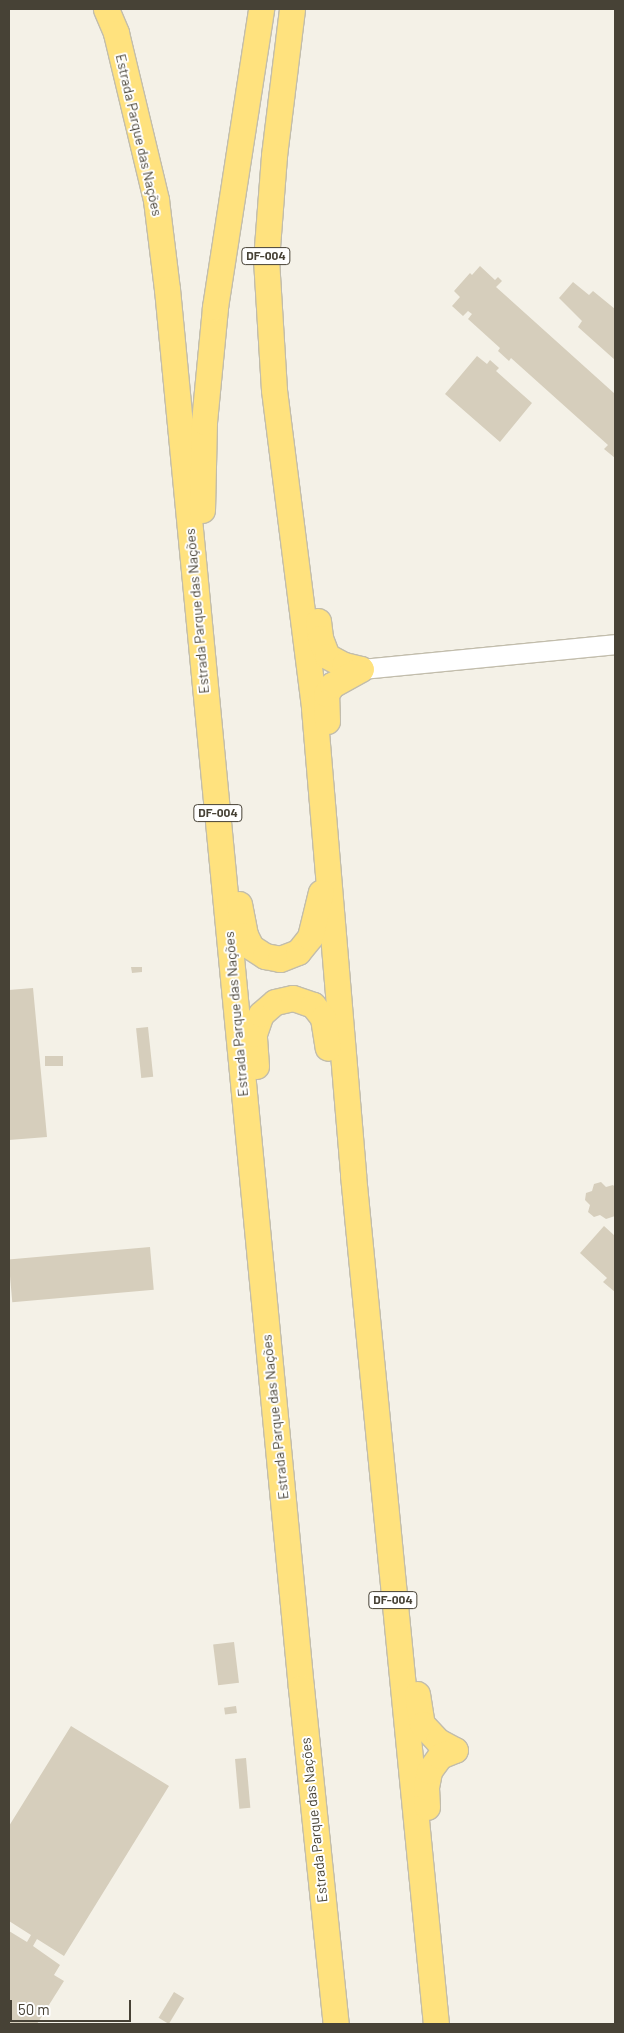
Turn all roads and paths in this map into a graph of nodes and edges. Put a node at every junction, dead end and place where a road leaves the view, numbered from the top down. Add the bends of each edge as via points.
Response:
1 (106, 9) edge
2 (261, 9) edge
3 (292, 9) edge
4 (285, 473) junction
5 (198, 621) junction
6 (615, 644) edge
7 (361, 669) junction
8 (215, 773) junction
9 (328, 880) junction
10 (353, 1175) junction
11 (254, 1202) junction
12 (392, 1584) junction
13 (426, 1909) junction
14 (336, 2024) edge
15 (436, 2024) edge

1 - 5 highway, Estrada Parque das Nações / DF-004 via 118,43 156,200
2 - 5 highway via 215,307 204,438
3 - 4 highway, DF-004 via 274,156 266,259 274,390
4 - 7 highway via 299,489 307,515 322,647 336,662
4 - 9 highway, DF-004 via 314,708
5 - 8 highway, Estrada Parque das Nações / DF-004
6 - 7 street
7 - 9 highway via 332,685 326,694 338,832 338,856
8 - 9 highway via 225,788 229,806 240,914 251,947 264,956 280,958 298,952 310,937 317,902
8 - 11 highway, Estrada Parque das Nações / DF-004
9 - 10 highway, DF-004
10 - 11 highway via 336,1115 323,1018 313,1005 292,998 275,1002 262,1014 254,1034 261,1151
10 - 12 highway, DF-004
11 - 14 highway, Estrada Parque das Nações / DF-004
12 - 13 highway, DF-004
12 - 13 highway via 406,1621 422,1724 438,1741 455,1750 440,1756 430,1771 426,1787 431,1850
13 - 15 highway, DF-004

